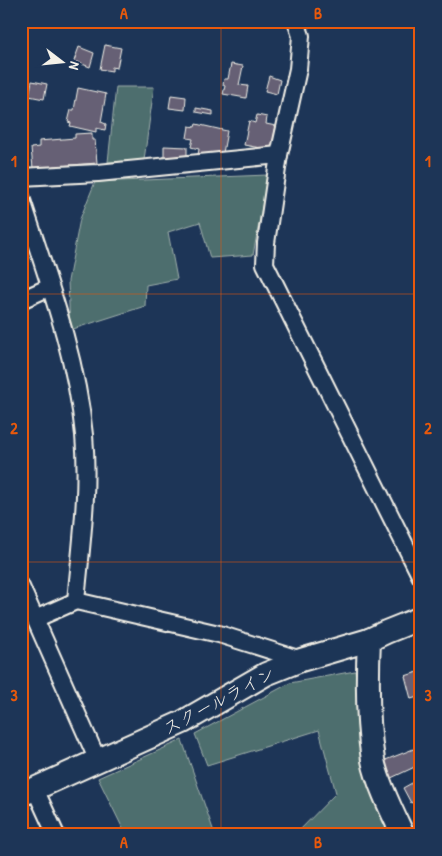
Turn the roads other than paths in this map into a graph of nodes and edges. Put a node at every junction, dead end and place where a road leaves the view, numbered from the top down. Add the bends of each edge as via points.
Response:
1 (296, 21) edge
2 (279, 155) junction
3 (21, 177) edge
4 (21, 197) edge
5 (50, 287) junction
6 (21, 300) edge
7 (421, 577) edge
8 (21, 586) edge
9 (76, 601) junction
10 (421, 618) edge
11 (35, 619) junction
12 (369, 640) junction
13 (301, 660) junction
14 (98, 761) junction
15 (28, 792) edge
16 (56, 835) edge
17 (403, 835) edge

1 - 2 street via 301,36 298,69
2 - 3 street
2 - 7 street via 265,264
4 - 5 street
5 - 6 street
5 - 9 street via 70,354 84,435 86,481
8 - 11 street
9 - 11 street
9 - 13 street via 220,634
10 - 12 street, スクールライン
11 - 14 street
12 - 13 street, スクールライン
12 - 17 street via 367,688 373,761
13 - 14 street, スクールライン via 266,674 183,722
14 - 15 street, スクールライン
15 - 16 street

